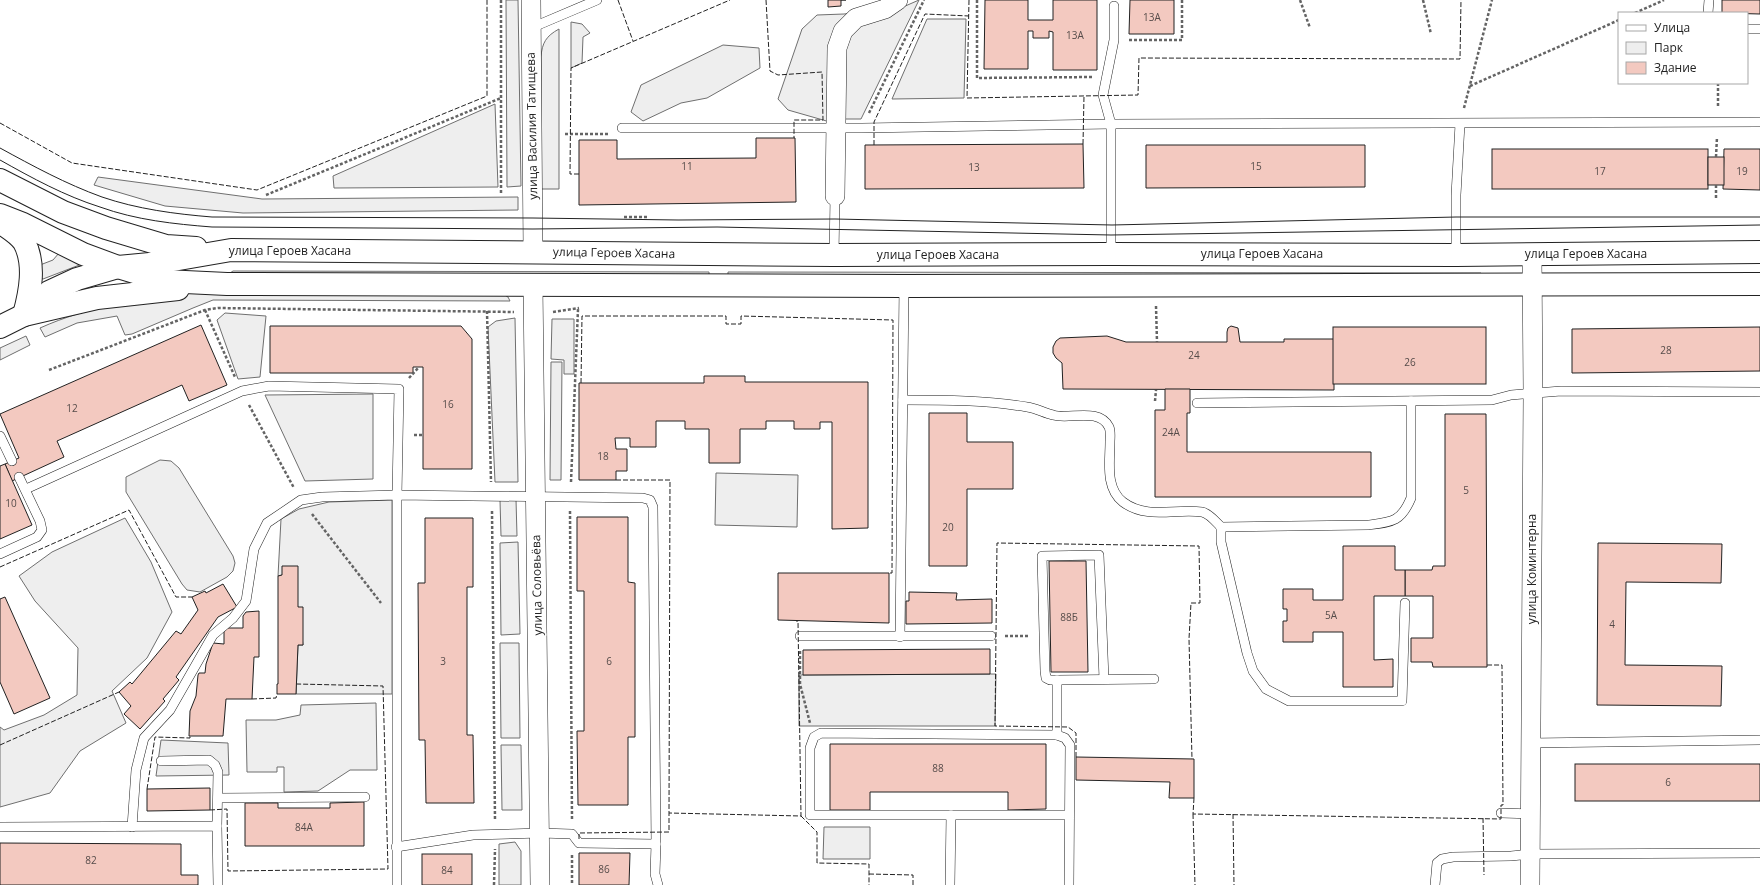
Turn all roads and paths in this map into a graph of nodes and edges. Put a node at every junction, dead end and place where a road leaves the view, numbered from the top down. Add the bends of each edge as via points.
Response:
1 (501, 0) edge
2 (531, 0) edge
3 (597, 0) edge
4 (898, 0) edge
5 (924, 0) edge
6 (977, 0) edge
7 (1182, 0) edge
8 (1300, 0) edge
9 (1423, 0) edge
10 (1492, 0) edge
11 (1664, 0) edge
12 (1708, 0) edge
13 (1114, 6) dead end
14 (1637, 12) edge
15 (1708, 12) edge
16 (1618, 20) edge
17 (531, 28) junction
18 (1310, 28) dead end
19 (1748, 29) edge
20 (1760, 29) edge
21 (1431, 34) dead end
22 (1114, 40) junction
23 (1107, 77) junction
24 (1718, 84) edge
25 (1470, 86) junction
26 (501, 98) junction
27 (1718, 122) junction
28 (1760, 122) edge
29 (1111, 124) junction
30 (1460, 124) junction
31 (622, 128) joint
32 (835, 128) junction
33 (862, 128) junction
34 (565, 134) dead end
35 (1716, 157) dead end
36 (0, 180) edge
37 (1716, 185) dead end
38 (501, 194) dead end
39 (266, 195) dead end
40 (835, 196) joint
41 (1716, 198) dead end
42 (0, 215) edge
43 (624, 217) dead end
44 (647, 217) dead end
45 (0, 222) edge
46 (231, 250) junction
47 (533, 252) junction
48 (1760, 252) edge
49 (1111, 254) junction
50 (1532, 254) junction
51 (1456, 255) junction
52 (834, 256) junction
53 (118, 267) junction
54 (227, 284) junction
55 (1760, 284) edge
56 (1533, 285) junction
57 (533, 286) junction
58 (904, 286) junction
59 (1156, 302) dead end
60 (578, 309) dead end
61 (205, 310) dead end
62 (486, 311) dead end
63 (24, 315) junction
64 (0, 327) edge
65 (1157, 342) dead end
66 (1156, 390) dead end
67 (242, 391) junction
68 (1760, 392) edge
69 (1533, 394) junction
70 (903, 400) junction
71 (1411, 401) junction
72 (1155, 402) dead end
73 (1196, 403) dead end
74 (0, 436) edge
75 (12, 461) dead end
76 (20, 477) dead end
77 (26, 489) junction
78 (397, 495) junction
79 (492, 495) junction
80 (536, 496) junction
81 (570, 497) junction
82 (1222, 527) junction
83 (0, 554) edge
84 (1405, 603) dead end
85 (800, 636) joint
86 (991, 636) joint
87 (1044, 636) junction
88 (900, 637) junction
89 (1104, 679) junction
90 (1154, 679) dead end
91 (1057, 680) junction
92 (1057, 735) junction
93 (814, 737) junction
94 (1760, 740) edge
95 (1530, 743) junction
96 (161, 760) dead end
97 (365, 797) dead end
98 (218, 798) junction
99 (1501, 813) dead end
100 (1530, 814) junction
101 (951, 815) junction
102 (1069, 815) junction
103 (217, 826) junction
104 (0, 827) edge
105 (132, 827) junction
106 (540, 833) junction
107 (572, 834) junction
108 (495, 835) junction
109 (656, 844) junction
110 (396, 847) junction
111 (1760, 853) edge
112 (1530, 854) junction
113 (218, 885) edge
114 (397, 885) edge
115 (494, 885) edge
116 (540, 885) edge
117 (572, 885) edge
118 (658, 885) edge
119 (950, 885) edge
120 (1069, 885) edge
121 (1435, 885) edge
122 (1530, 885) edge

1 - 26 path
2 - 17 street, улица Василия Татищева
3 - 17 lane
4 - 32 street via 885,9 856,18 843,31 837,48
5 - 33 path
6 - 23 path via 977,78
7 - 22 path via 1182,40
8 - 18 path
9 - 21 path
10 - 25 path
11 - 14 path
12 - 15 lane
13 - 22 lane
16 - 25 path
17 - 47 street, улица Василия Татищева
19 - 20 lane
22 - 23 lane
23 - 29 lane via 1104,96
24 - 27 path
25 - 30 path
26 - 38 path
26 - 39 path
27 - 28 lane
27 - 30 lane
27 - 35 path
29 - 30 lane
29 - 33 lane
29 - 49 lane
30 - 51 lane
31 - 32 lane
31 - 34 path via 615,134
32 - 33 lane
32 - 40 street
36 - 46 main road via 63,212 106,228 166,246
37 - 41 path
40 - 52 lane
42 - 53 main road via 83,254
43 - 44 path
45 - 63 main road via 23,241 29,256 31,290
46 - 47 main road, улица Героев Хасана
46 - 53 main road, улица Героев Хасана
47 - 52 main road, улица Героев Хасана
48 - 50 main road, улица Героев Хасана
49 - 51 main road, улица Героев Хасана
49 - 52 main road, улица Героев Хасана
50 - 51 main road, улица Героев Хасана
50 - 56 street, улица Коминтерна
53 - 54 main road, улица Героев Хасана via 164,281
53 - 63 main road, улица Героев Хасана via 77,279 48,292
54 - 57 main road, улица Героев Хасана
54 - 63 main road, улица Героев Хасана via 97,298
55 - 56 main road, улица Героев Хасана
56 - 58 main road, улица Героев Хасана
56 - 69 street, улица Коминтерна
57 - 58 main road, улица Героев Хасана
57 - 80 street, улица Соловьёва
58 - 70 lane
59 - 65 path
60 - 81 path
61 - 67 path
62 - 79 path
63 - 64 main road, улица Героев Хасана
66 - 72 path
67 - 77 lane
67 - 78 lane via 269,386 399,389
68 - 69 lane
69 - 71 lane via 1510,395 1492,400
69 - 95 street, улица Коминтерна
70 - 82 lane via 967,400 1028,407 1053,416 1094,416 1103,420 1109,428 1110,478 1114,491 1122,501 1136,509 1155,512 1204,512
70 - 88 lane
71 - 73 lane
71 - 82 lane via 1411,498 1405,512 1391,522 1368,526
74 - 75 lane
76 - 77 lane
77 - 83 lane via 42,530 37,537
78 - 79 lane
78 - 105 lane via 301,500 267,523 254,549 246,601 233,618 213,635 170,710 144,738 136,770
78 - 110 lane
79 - 80 lane
79 - 108 path
80 - 81 lane
80 - 106 street, улица Соловьёва
81 - 107 path
81 - 109 lane via 643,498 650,500 653,507
82 - 84 lane via 1221,542 1253,671 1266,689 1289,701 1402,701
85 - 88 lane
85 - 93 path via 800,684
86 - 87 path
86 - 88 lane
87 - 89 lane via 1042,556 1099,555
87 - 91 lane via 1046,678
89 - 90 lane
89 - 91 lane
91 - 92 lane
92 - 93 lane via 822,733
92 - 102 lane via 1065,738 1070,745
93 - 101 lane via 810,748 810,815
94 - 95 lane
95 - 100 street, улица Коминтерна
96 - 98 lane via 209,760 218,772
97 - 98 lane
98 - 103 lane
99 - 100 lane
100 - 112 street, улица Коминтерна
101 - 102 lane
101 - 119 lane
102 - 120 lane
103 - 105 lane
103 - 113 lane
104 - 105 lane
106 - 107 lane
106 - 108 lane
106 - 116 street, улица Соловьёва
107 - 109 lane via 579,843
107 - 117 path
108 - 110 lane via 473,835
108 - 115 path
109 - 118 lane via 655,874
110 - 114 lane
111 - 112 lane
112 - 121 lane via 1442,859 1437,863
112 - 122 street, улица Коминтерна

